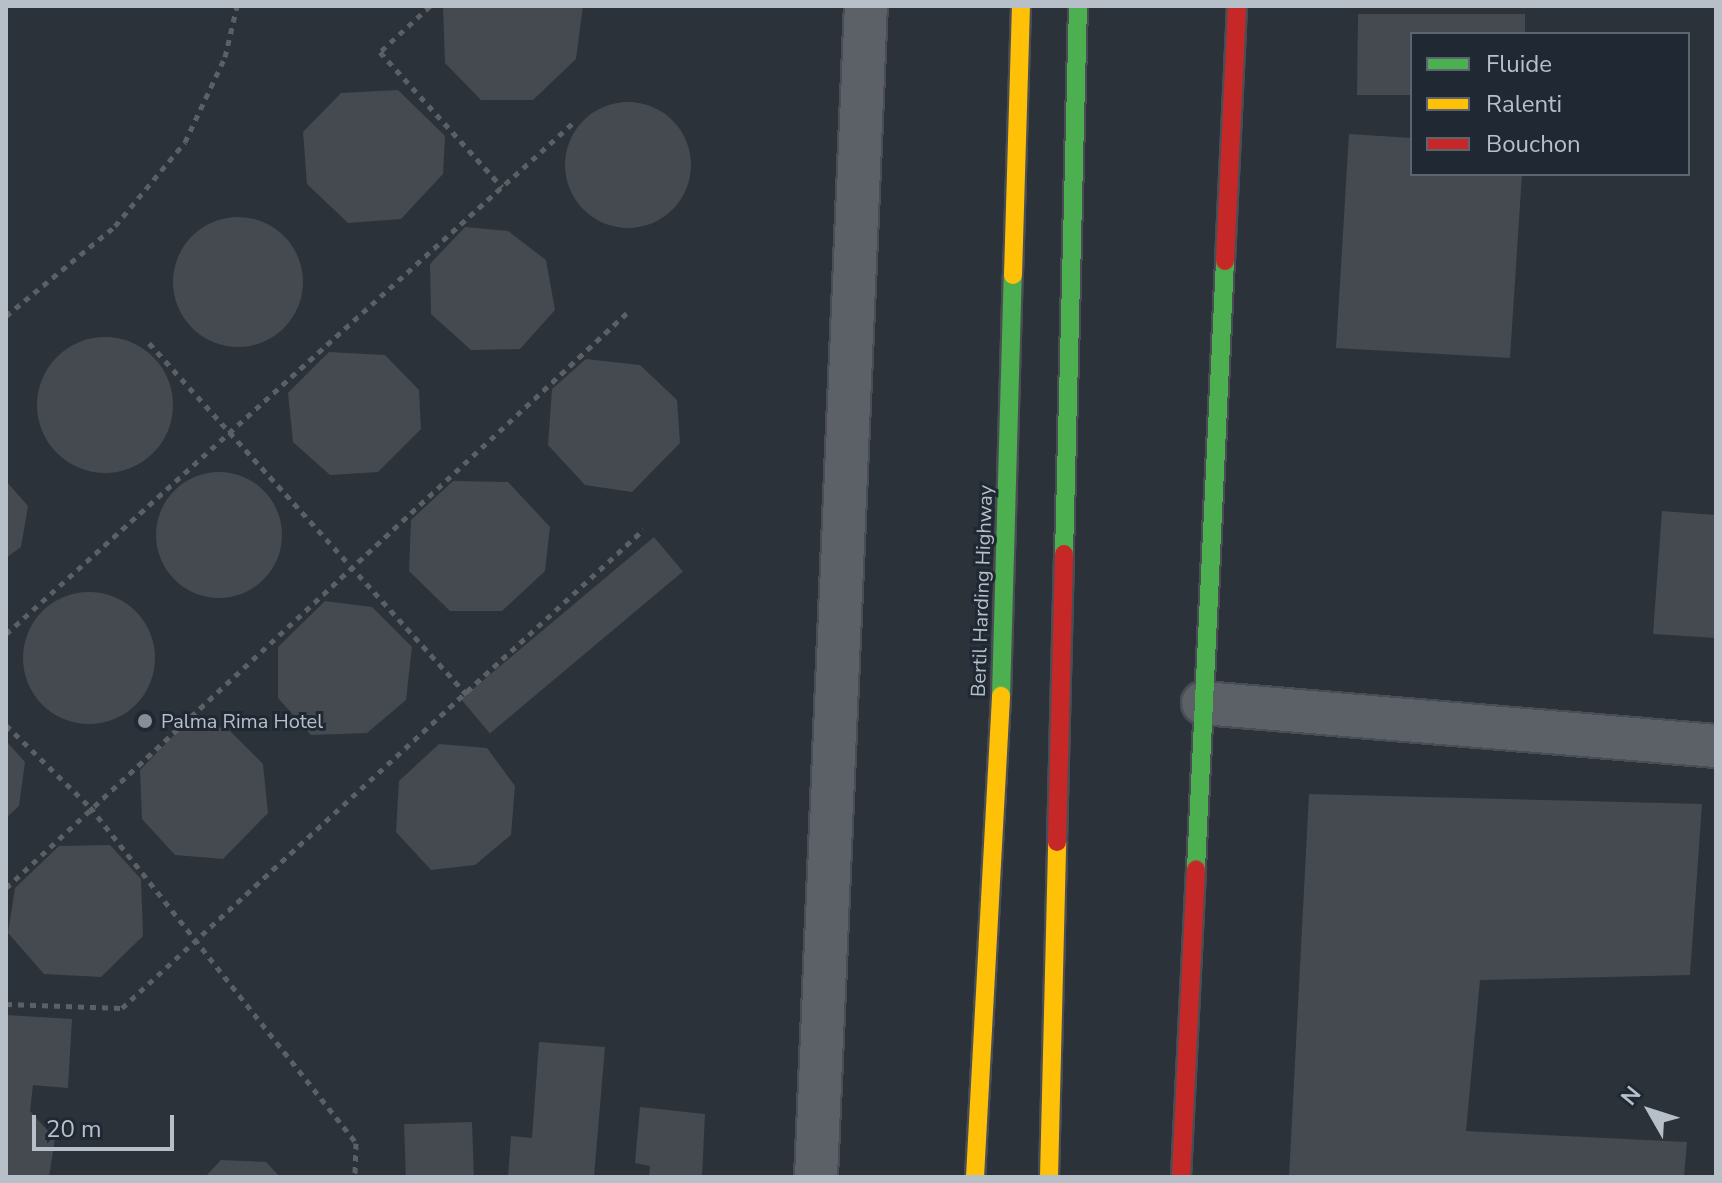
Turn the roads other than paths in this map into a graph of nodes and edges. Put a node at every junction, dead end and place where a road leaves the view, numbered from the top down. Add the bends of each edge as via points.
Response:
1 (866, 6) edge
2 (1021, 6) edge
3 (1078, 6) edge
4 (1237, 6) edge
5 (1203, 703) junction
6 (1716, 746) edge
7 (816, 1177) edge
8 (975, 1177) edge
9 (1049, 1177) edge
10 (1181, 1177) edge

1 - 7 street
2 - 8 main road, Bertil Harding Highway via 1001,703
3 - 9 main road
4 - 5 main road
5 - 6 street
5 - 10 main road

